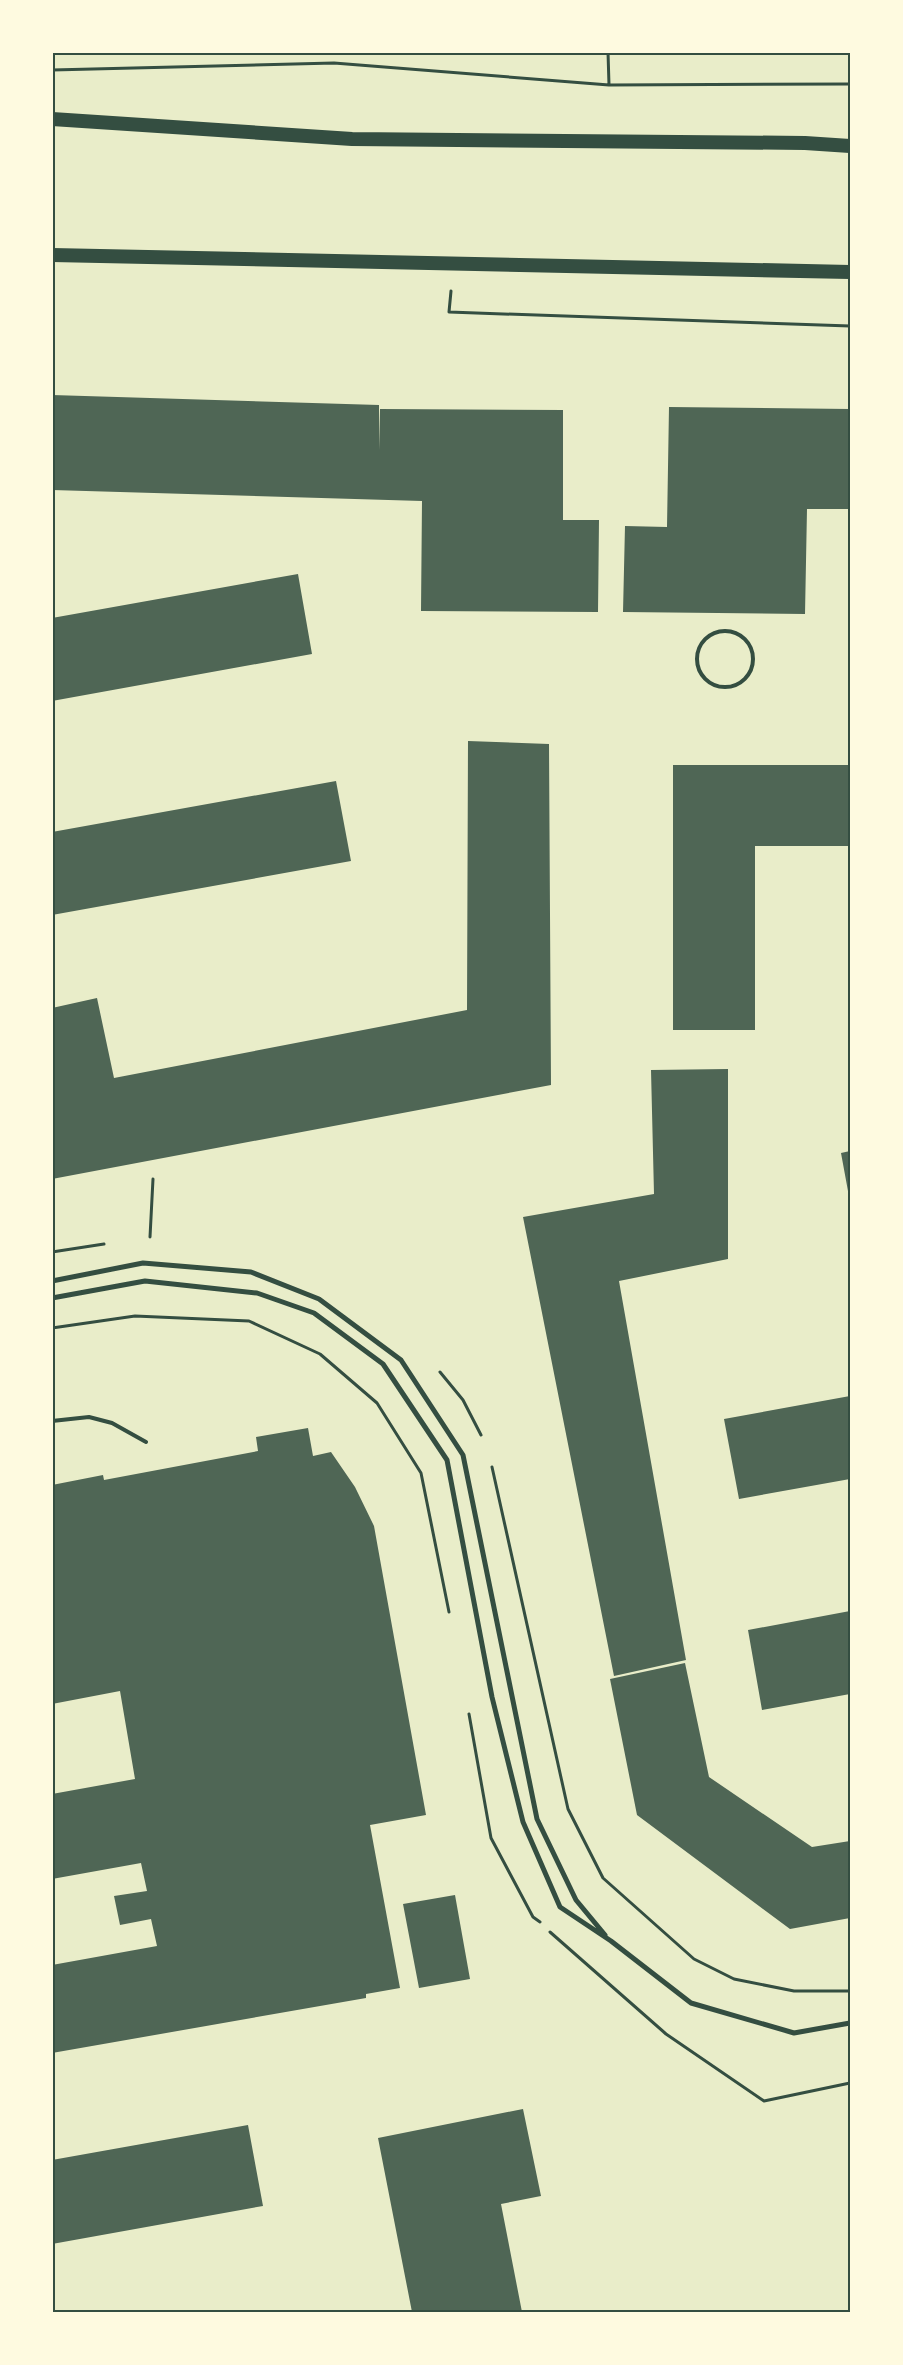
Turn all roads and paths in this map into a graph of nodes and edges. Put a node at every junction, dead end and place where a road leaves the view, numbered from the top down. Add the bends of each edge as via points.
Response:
1 (608, 52) edge
2 (52, 70) edge
3 (850, 84) edge
4 (609, 86) junction
5 (52, 119) edge
6 (850, 146) edge
7 (52, 255) edge
8 (850, 272) edge
9 (450, 312) dead end
10 (850, 326) edge
11 (749, 674) joint
12 (153, 1179) dead end
13 (150, 1237) dead end
14 (52, 1281) edge
15 (52, 1298) edge
16 (52, 1328) edge
17 (52, 1421) edge
18 (146, 1442) dead end
19 (450, 1616) dead end
20 (469, 1712) dead end
21 (541, 1923) dead end
22 (548, 1930) dead end
23 (610, 1941) junction
24 (850, 2023) edge
25 (850, 2083) edge

1 - 4 path
2 - 4 path via 334,63
3 - 4 path
5 - 6 highway via 352,138
7 - 8 highway
9 - 10 path
11 - 11 lane via 733,686 713,685 699,672 696,652 707,636 726,630 744,638 753,655
12 - 13 path
14 - 23 street via 143,1263 251,1272 319,1299 401,1360 463,1455 537,1819 576,1900
15 - 23 street via 145,1282 258,1293 314,1314 383,1364 447,1460 492,1697 523,1822 560,1907
16 - 19 path via 135,1316 249,1321 320,1354 377,1403 421,1473
17 - 18 lane via 89,1417 112,1424
20 - 21 path via 491,1838 533,1917
22 - 25 path via 666,2034 764,2101
23 - 24 street via 691,2002 794,2033

